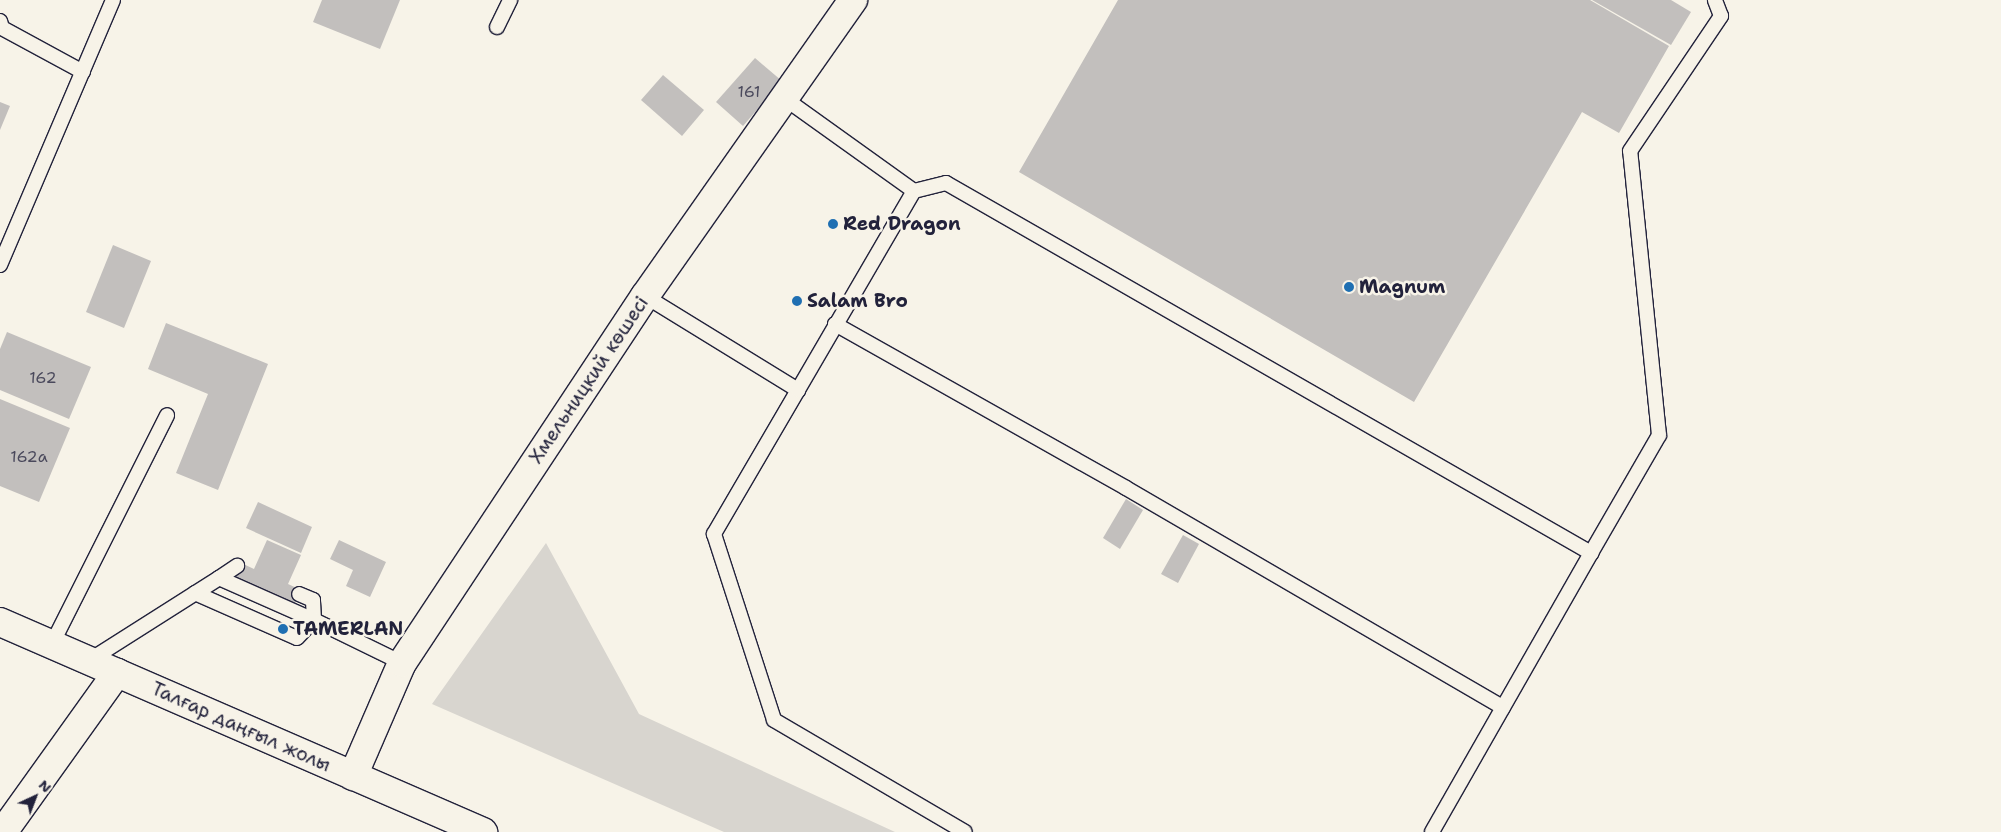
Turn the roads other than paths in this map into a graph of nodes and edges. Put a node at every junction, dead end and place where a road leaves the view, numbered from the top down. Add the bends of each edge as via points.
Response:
1 (112, 0) edge
2 (510, 0) edge
3 (853, 0) edge
4 (1715, 0) edge
5 (0, 21) edge
6 (497, 27) dead end
7 (83, 72) junction
8 (784, 98) junction
9 (914, 191) junction
10 (0, 265) edge
11 (645, 296) junction
12 (835, 324) junction
13 (798, 390) junction
14 (167, 415) dead end
15 (1591, 553) junction
16 (236, 566) dead end
17 (219, 578) junction
18 (194, 593) junction
19 (299, 594) dead end
20 (314, 620) junction
21 (0, 622) edge
22 (52, 644) junction
23 (90, 660) junction
24 (402, 663) junction
25 (117, 673) junction
26 (1503, 707) junction
27 (353, 776) junction
28 (3, 832) edge
29 (483, 832) edge
30 (965, 832) edge
31 (1432, 832) edge

1 - 7 lane
2 - 6 lane
3 - 8 street, Хмельницкий көшесі
4 - 15 lane via 1721,16 1630,151 1659,435
5 - 7 lane via 2,28
7 - 10 lane
8 - 9 lane
8 - 11 street, Хмельницкий көшесі
9 - 12 lane
9 - 15 lane via 946,183
11 - 13 lane
11 - 24 street, Хмельницкий көшесі
12 - 13 lane
12 - 26 lane
13 - 30 lane via 714,534 774,720
14 - 22 lane
15 - 26 lane
16 - 17 lane
17 - 18 lane
17 - 20 lane
18 - 20 lane via 297,638
18 - 23 lane
19 - 20 lane via 313,600
20 - 24 lane
21 - 22 street, Талғар даңғыл жолы
22 - 23 street, Талғар даңғыл жолы
23 - 25 street, Талғар даңғыл жолы
24 - 27 street, Хмельницкий көшесі
25 - 27 street, Талғар даңғыл жолы
25 - 28 street
26 - 31 lane
27 - 29 street, Талғар даңғыл жолы

